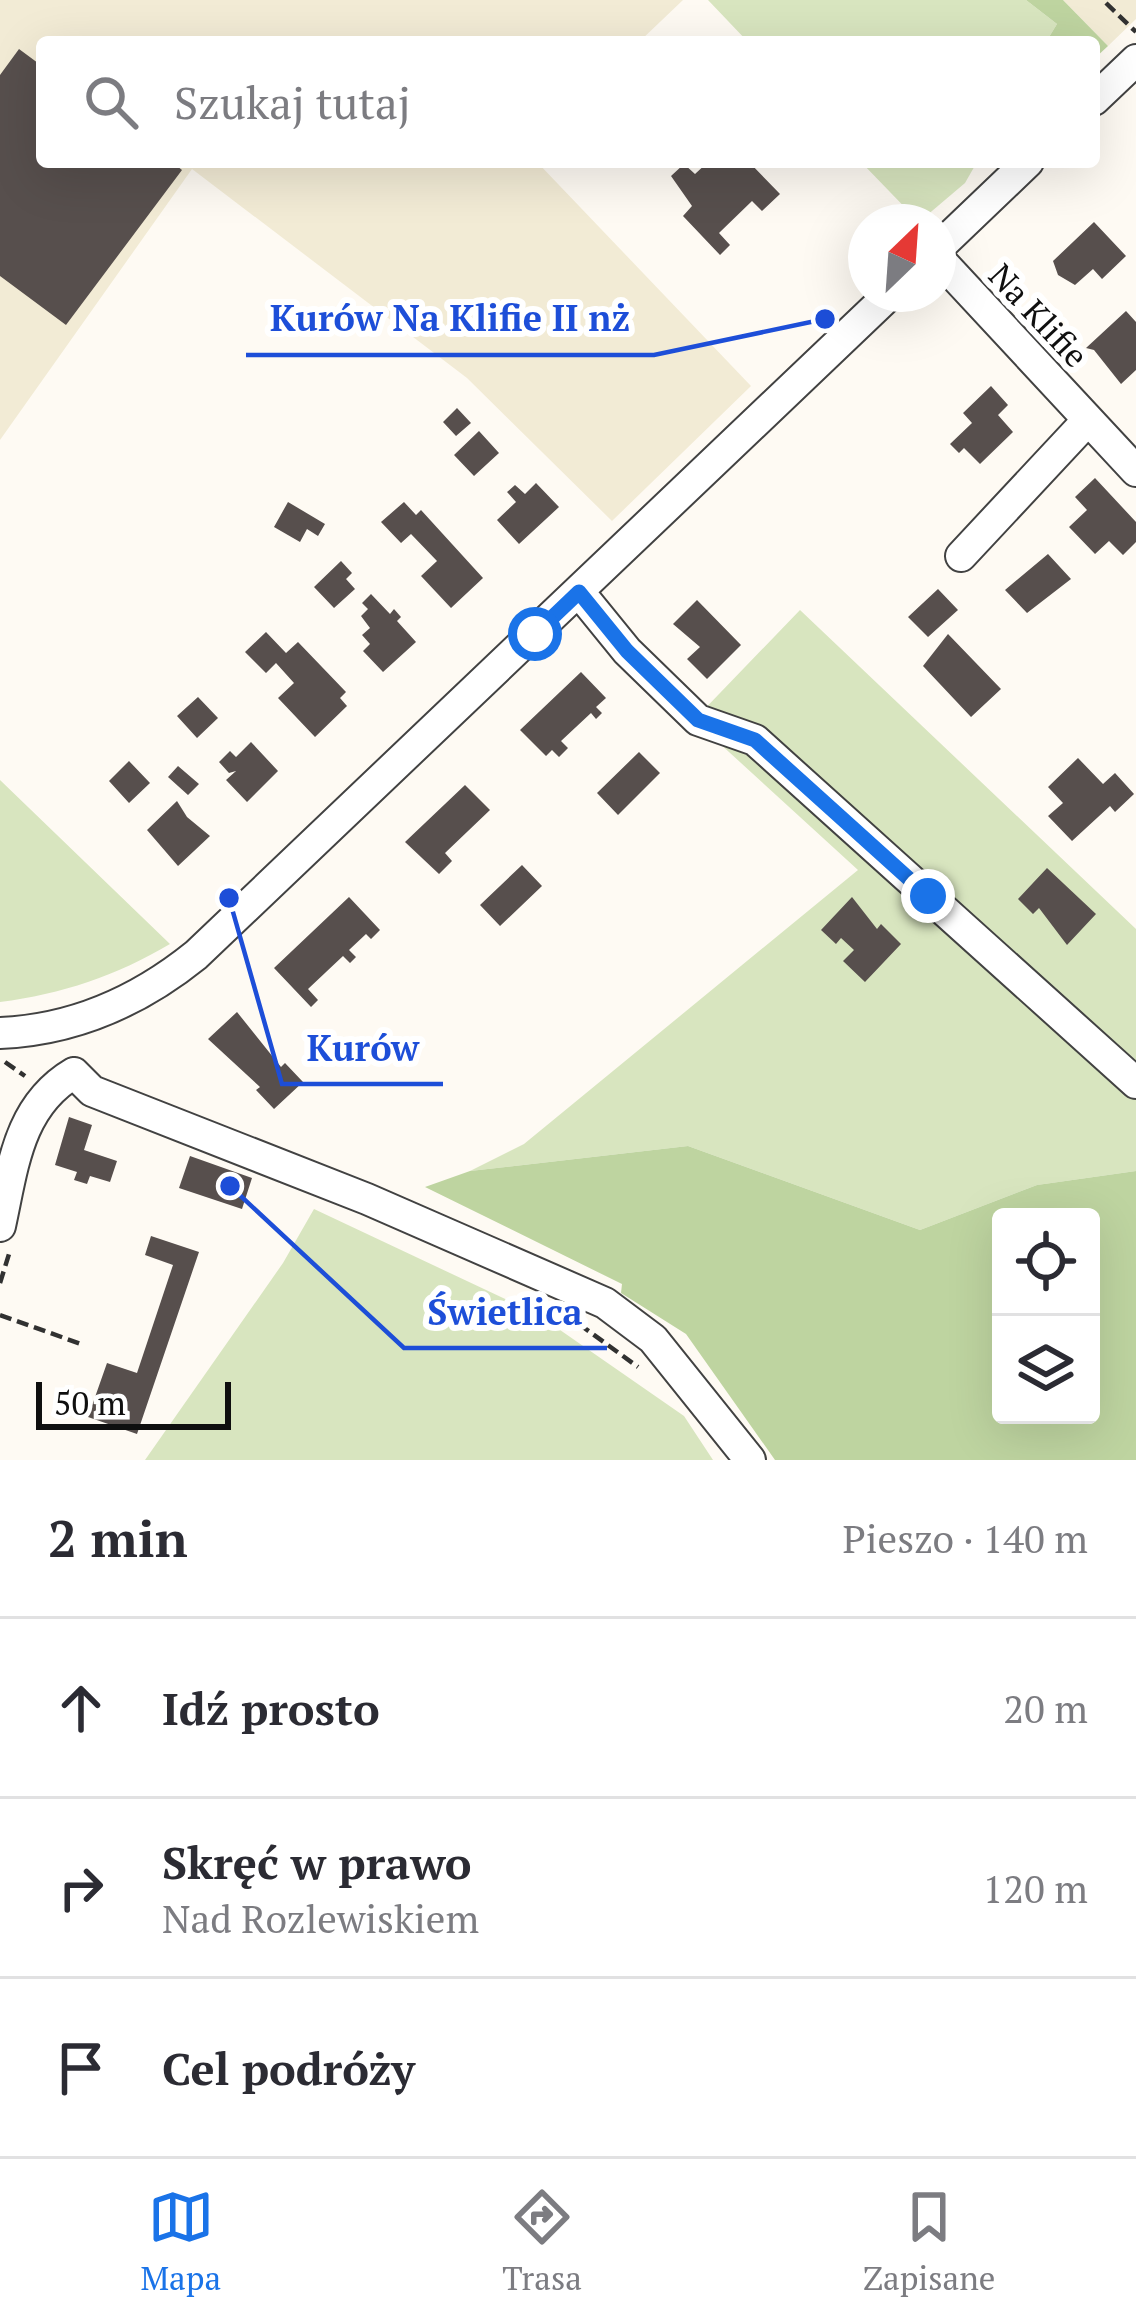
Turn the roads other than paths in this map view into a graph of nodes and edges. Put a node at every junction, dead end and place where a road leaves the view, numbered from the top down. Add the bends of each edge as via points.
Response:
1 (1136, 60) edge
2 (1100, 94) edge
3 (1022, 168) edge
4 (956, 231) edge
5 (956, 278) edge
6 (871, 312) edge
7 (1087, 421) junction
8 (1136, 471) edge
9 (961, 556) dead end
10 (579, 592) junction
11 (77, 1020) junction
12 (0, 1033) edge
13 (74, 1073) junction
14 (1136, 1083) edge
15 (0, 1226) edge
16 (750, 1460) edge

1 - 2 street
3 - 4 street
5 - 7 street, Na Klifie
6 - 10 street
7 - 8 street, Na Klifie
7 - 9 street
10 - 11 street via 196,955 128,1001
10 - 14 street via 698,720 755,740
11 - 12 street
11 - 13 street
13 - 15 street via 33,1106
13 - 16 street via 92,1091 605,1303 653,1339

